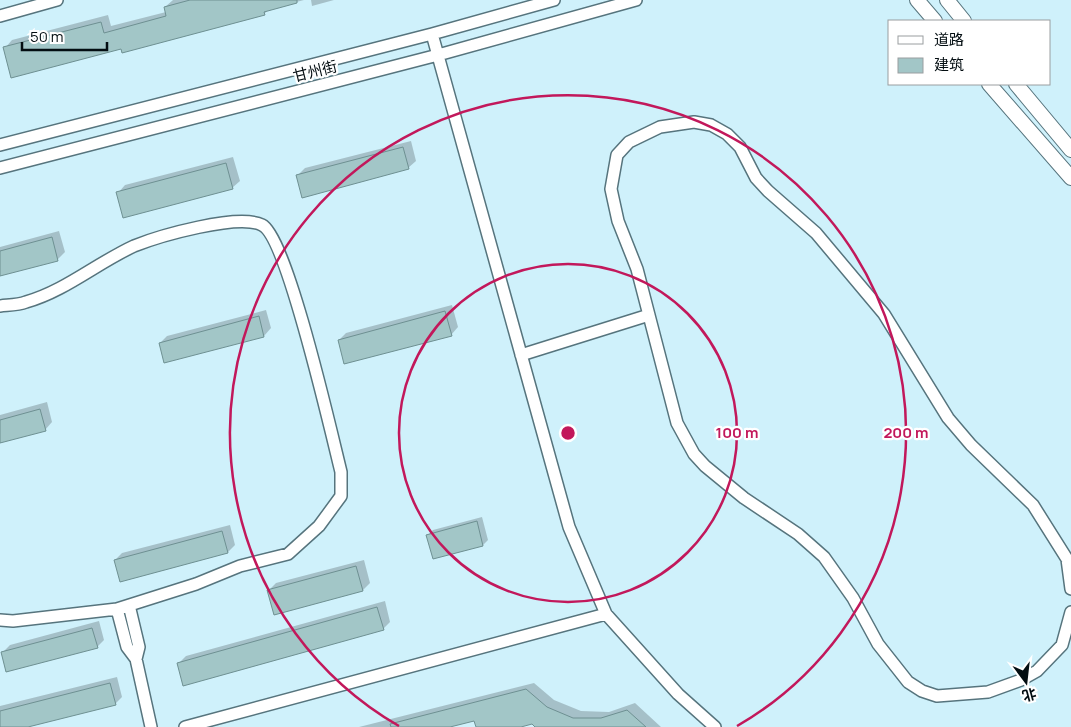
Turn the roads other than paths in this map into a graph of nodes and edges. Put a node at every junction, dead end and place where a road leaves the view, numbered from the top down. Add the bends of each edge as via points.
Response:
1 (57, 0) edge
2 (554, 0) edge
3 (636, 0) edge
4 (917, 0) edge
5 (947, 0) edge
6 (0, 16) edge
7 (934, 20) edge
8 (963, 20) edge
9 (432, 34) junction
10 (438, 55) junction
11 (990, 85) edge
12 (1017, 85) edge
13 (0, 145) edge
14 (1071, 150) edge
15 (0, 168) edge
16 (1071, 178) edge
17 (0, 306) edge
18 (649, 315) junction
19 (521, 355) junction
20 (1071, 589) edge
21 (129, 605) junction
22 (117, 609) junction
23 (1071, 612) edge
24 (606, 614) junction
25 (0, 620) edge
26 (136, 659) junction
27 (190, 726) edge
28 (152, 727) edge
29 (714, 727) edge

1 - 6 street
2 - 9 street, 甘州街
3 - 10 street, 甘州街
4 - 7 main road
5 - 8 main road
9 - 10 street
9 - 13 street, 甘州街
10 - 15 street, 甘州街
10 - 19 street
11 - 16 main road
12 - 14 main road
17 - 21 street via 26,302 134,246 215,223 246,220 264,226 276,243 292,287 342,472 341,496 319,526 288,554 240,566
18 - 19 street
18 - 20 street via 637,269 618,221 611,189 617,155 629,142 660,126 694,122 711,125 740,147 756,178 816,233 884,314 948,418 1033,505 1067,560
18 - 23 street via 676,423 694,454 744,498 798,534 824,557 853,598 878,644 908,682 938,696 988,692 1021,680 1036,671 1062,645
19 - 24 street via 569,527
21 - 22 street
21 - 26 street via 140,647
22 - 25 street
22 - 26 street via 127,647
24 - 27 street
24 - 29 street via 678,694
26 - 28 street

